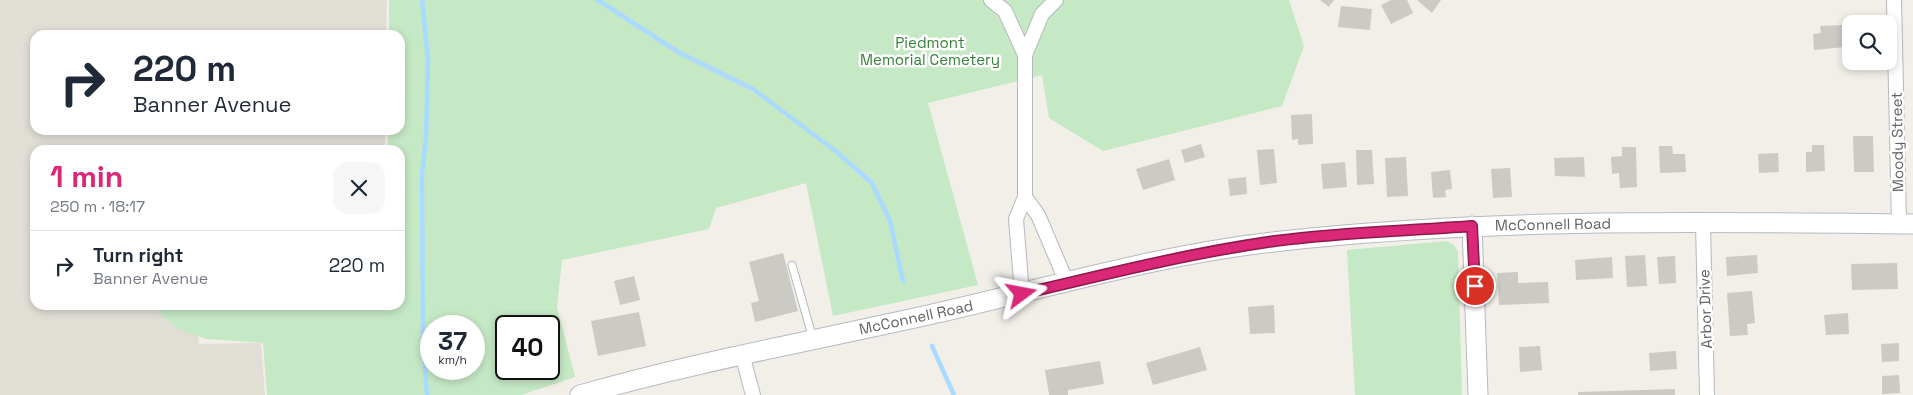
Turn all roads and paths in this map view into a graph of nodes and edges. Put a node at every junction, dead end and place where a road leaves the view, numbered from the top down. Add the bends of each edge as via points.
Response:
1 (991, 0) edge
2 (1056, 0) edge
3 (1894, 0) edge
4 (1025, 54) junction
5 (1025, 197) junction
6 (1703, 224) junction
7 (1906, 224) edge
8 (1472, 226) junction
9 (792, 265) dead end
10 (1067, 283) junction
11 (1022, 294) junction
12 (813, 339) junction
13 (742, 354) junction
14 (580, 395) edge
15 (753, 395) edge
16 (1478, 395) edge
17 (1707, 395) edge

1 - 4 street via 1005,11
2 - 4 street via 1042,14
3 - 7 street, Moody Street
4 - 5 street
5 - 10 street via 1038,215
5 - 11 street via 1016,218
6 - 7 street, McConnell Road
6 - 8 street, McConnell Road via 1561,222
6 - 17 street, Arbor Drive
8 - 10 street, McConnell Road via 1278,241 1163,261
8 - 16 street
9 - 12 lane
10 - 11 street, McConnell Road
11 - 12 street, McConnell Road
12 - 13 street, McConnell Road
13 - 14 street, McConnell Road
13 - 15 street

